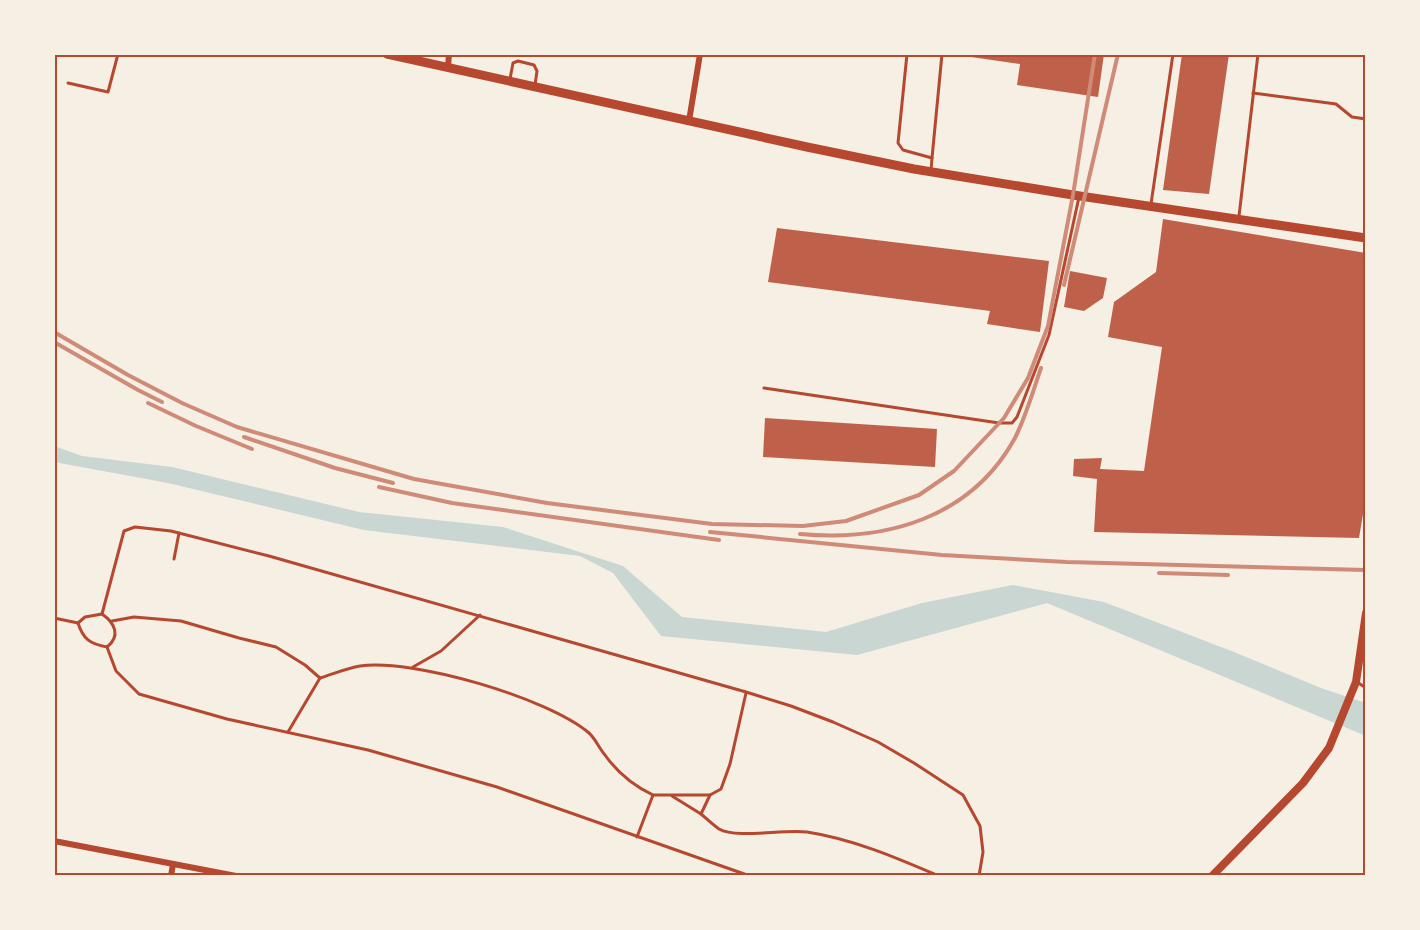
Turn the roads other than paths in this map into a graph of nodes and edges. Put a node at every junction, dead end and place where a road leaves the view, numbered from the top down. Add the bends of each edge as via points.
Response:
1 (118, 54) edge
2 (387, 54) edge
3 (449, 54) edge
4 (700, 54) edge
5 (907, 54) edge
6 (942, 54) edge
7 (1173, 54) edge
8 (1258, 54) edge
9 (448, 67) junction
10 (510, 80) junction
11 (68, 83) dead end
12 (534, 86) junction
13 (1253, 93) junction
14 (1366, 119) edge
15 (689, 121) junction
16 (932, 158) junction
17 (930, 171) junction
18 (1079, 195) junction
19 (1150, 206) junction
20 (1239, 218) junction
21 (1366, 237) edge
22 (764, 388) dead end
23 (179, 533) junction
24 (174, 559) dead end
25 (1366, 613) edge
26 (102, 614) junction
27 (480, 615) junction
28 (54, 618) edge
29 (112, 621) junction
30 (78, 623) junction
31 (106, 647) junction
32 (1363, 651) edge
33 (412, 668) junction
34 (320, 678) junction
35 (1356, 682) junction
36 (1366, 688) edge
37 (746, 692) junction
38 (288, 732) junction
39 (653, 795) junction
40 (670, 795) junction
41 (710, 795) junction
42 (701, 814) junction
43 (637, 837) junction
44 (54, 841) edge
45 (173, 864) junction
46 (171, 876) edge
47 (236, 876) edge
48 (750, 876) edge
49 (939, 876) edge
50 (979, 876) edge
51 (1212, 876) edge

1 - 11 lane via 108,92
2 - 9 main road
3 - 9 street
4 - 15 street
5 - 16 lane via 898,143 903,150
6 - 16 lane
7 - 19 lane
8 - 13 lane
9 - 10 main road
10 - 12 main road
10 - 12 lane via 513,63 518,61 534,65
12 - 15 main road
13 - 14 lane via 1336,104 1352,117
13 - 20 lane
15 - 17 main road
16 - 17 lane
17 - 18 main road
18 - 19 main road
18 - 22 lane via 1049,335 1012,423
19 - 20 main road
20 - 21 main road
23 - 24 lane
23 - 26 lane via 135,527 124,531
23 - 27 lane
25 - 32 street
26 - 29 lane
26 - 30 lane via 85,616
27 - 33 lane via 441,651
27 - 37 lane
28 - 30 lane
29 - 31 lane via 116,630 113,642
29 - 34 lane via 134,616 181,621 276,647
30 - 31 lane via 82,634 95,645
31 - 38 lane via 116,671 139,694
32 - 35 street
33 - 34 lane via 361,666
33 - 39 lane via 489,686 565,717 590,734 635,786
34 - 38 lane
35 - 36 lane
35 - 51 street via 1329,748 1303,783
37 - 41 lane via 722,789
37 - 50 lane via 878,742 963,795 980,826 983,852
38 - 43 lane via 497,787
39 - 40 lane
39 - 43 lane
40 - 41 lane
40 - 42 lane
41 - 42 lane
42 - 49 lane via 720,829 738,834 806,832 846,841
43 - 48 lane
44 - 45 street
45 - 46 street
45 - 47 street

